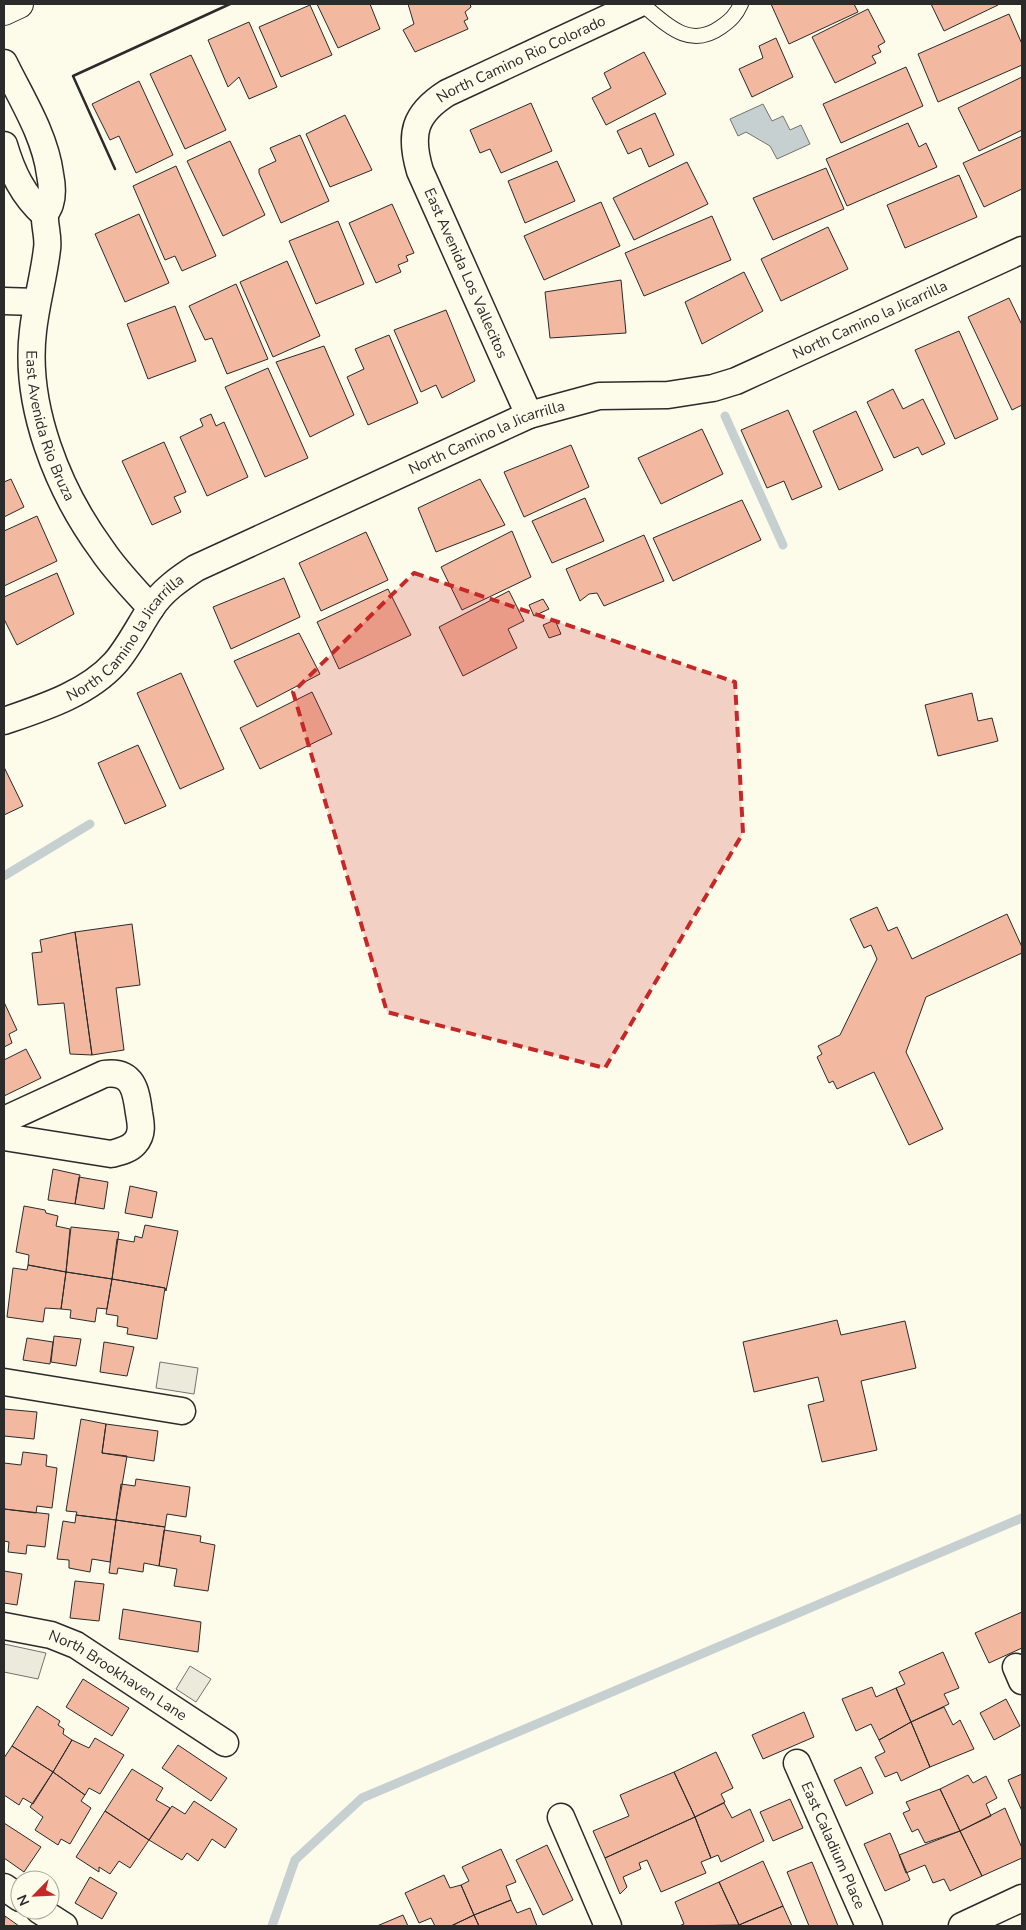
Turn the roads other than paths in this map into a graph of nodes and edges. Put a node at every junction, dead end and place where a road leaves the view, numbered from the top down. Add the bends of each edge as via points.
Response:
1 (19, 4) edge
2 (638, 4) edge
3 (642, 4) edge
4 (741, 4) edge
5 (4, 11) edge
6 (4, 63) edge
7 (36, 128) junction
8 (416, 128) joint
9 (4, 139) edge
10 (4, 145) edge
11 (45, 215) junction
12 (1022, 250) edge
13 (4, 301) edge
14 (37, 302) junction
15 (529, 415) junction
16 (151, 608) junction
17 (4, 721) edge
18 (4, 1120) edge
19 (4, 1137) edge
20 (4, 1382) edge
21 (182, 1411) dead end
22 (4, 1626) edge
23 (225, 1743) dead end
24 (797, 1763) dead end
25 (561, 1817) dead end
26 (1022, 1898) edge
27 (608, 1926) edge
28 (869, 1926) edge
29 (962, 1926) edge

1 - 5 main road
2 - 8 street, North Camino Rio Colorado via 447,93 432,102
3 - 4 lane via 680,33 696,38 715,31 734,17
6 - 7 street, East Avenida Rio Bruza
7 - 9 street
7 - 11 street, East Avenida Rio Bruza via 50,175 50,203
8 - 15 street, East Avenida Los Vallecitos via 414,142 420,171
10 - 11 street via 17,180
11 - 14 street, East Avenida Rio Bruza via 48,246
12 - 15 street, North Camino la Jicarrilla via 736,381 668,395 599,396
13 - 14 street
14 - 16 street, East Avenida Rio Bruza via 33,332 33,384 48,442 86,527 112,564
15 - 16 street, North Camino la Jicarrilla via 196,568 163,593
16 - 17 street, North Camino la Jicarrilla via 115,663 102,675 84,688 44,707
18 - 19 street via 104,1074 115,1072 125,1076 137,1093 142,1131 136,1143 111,1154
20 - 21 street
22 - 23 street, North Brookhaven Lane via 51,1635 76,1646
24 - 28 street, East Caladium Place
25 - 27 street
26 - 29 street

